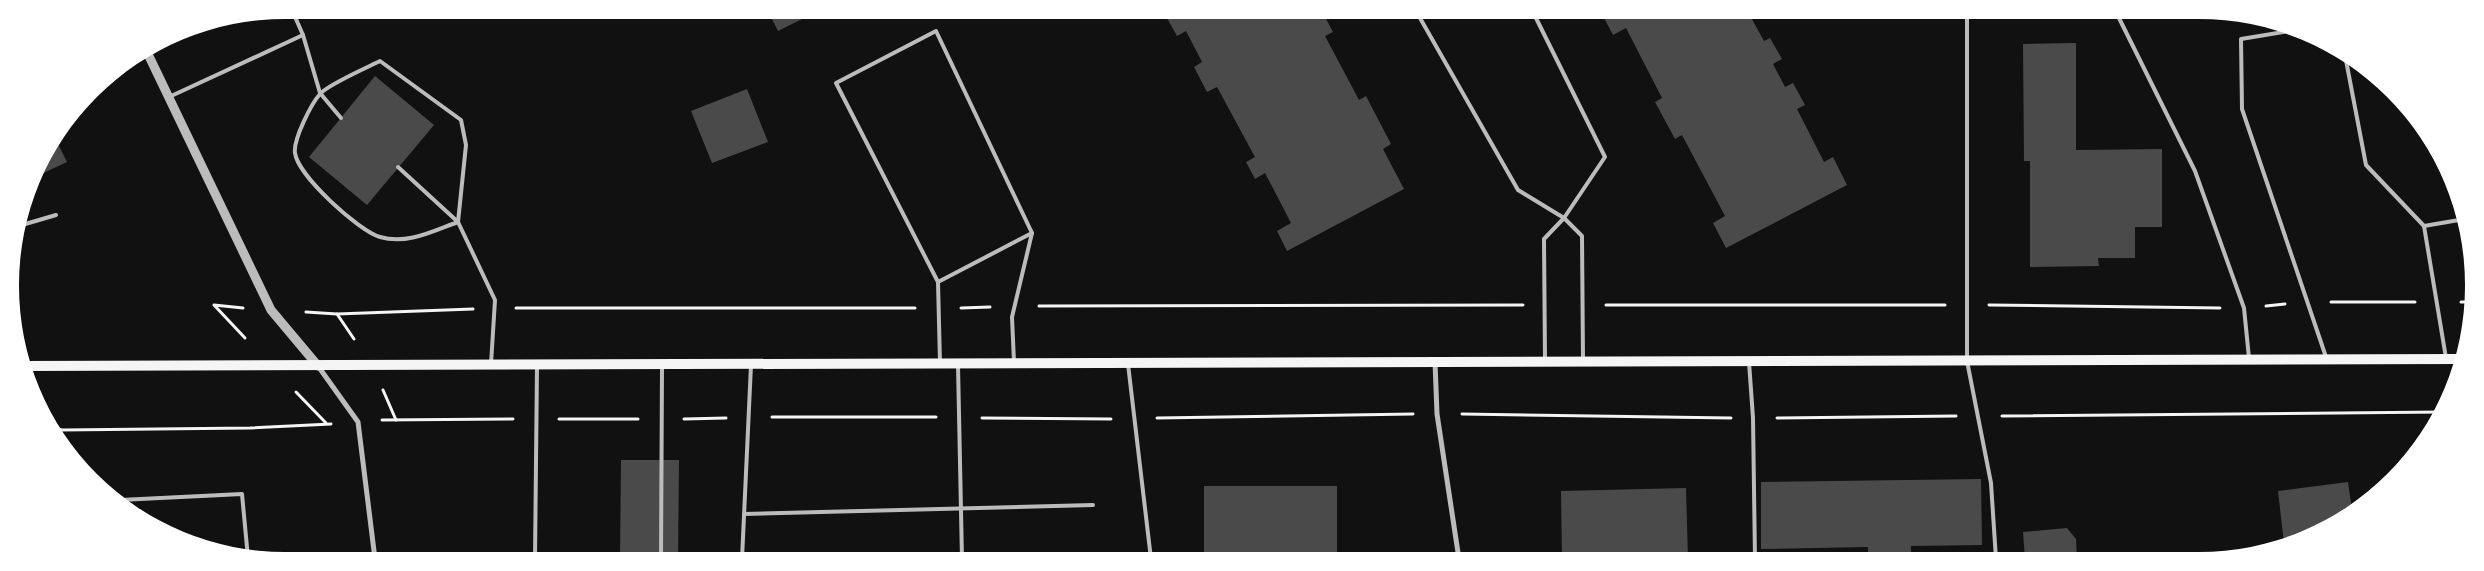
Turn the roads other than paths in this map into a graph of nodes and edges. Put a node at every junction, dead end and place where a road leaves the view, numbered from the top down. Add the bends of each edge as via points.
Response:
1 (296, 19) edge
2 (1421, 19) edge
3 (1536, 19) edge
4 (1967, 19) edge
5 (2119, 19) edge
6 (2282, 32) edge
7 (303, 35) junction
8 (149, 56) edge
9 (2347, 64) edge
10 (320, 92) junction
11 (168, 97) junction
12 (341, 118) dead end
13 (398, 168) dead end
14 (56, 215) dead end
15 (1564, 218) junction
16 (2457, 220) edge
17 (458, 222) junction
18 (26, 224) edge
19 (2424, 226) junction
20 (1032, 233) junction
21 (938, 282) junction
22 (2249, 359) junction
23 (2446, 359) junction
24 (2455, 359) edge
25 (1749, 360) junction
26 (1967, 360) junction
27 (2327, 360) junction
28 (958, 362) junction
29 (1014, 362) junction
30 (1128, 362) junction
31 (1435, 362) junction
32 (1545, 362) junction
33 (1583, 362) junction
34 (751, 363) junction
35 (940, 363) junction
36 (491, 364) junction
37 (536, 364) junction
38 (662, 364) junction
39 (31, 366) edge
40 (318, 366) junction
41 (127, 500) edge
42 (1093, 505) dead end
43 (961, 509) junction
44 (744, 514) junction
45 (247, 549) edge
46 (373, 552) edge
47 (535, 552) edge
48 (661, 552) edge
49 (742, 552) edge
50 (962, 552) edge
51 (1150, 552) edge
52 (1459, 552) edge
53 (1755, 552) edge
54 (1996, 552) edge

1 - 7 lane
2 - 15 lane via 1518,190
3 - 15 lane via 1605,157
4 - 26 lane
5 - 22 lane via 2194,171 2244,308
6 - 27 lane via 2241,39 2242,109
7 - 10 lane
7 - 11 lane
8 - 11 street
9 - 19 lane via 2366,165
10 - 12 lane
10 - 17 lane via 298,134 295,153 306,178 340,210 380,237 409,239
10 - 17 lane via 380,61 461,120 466,144
11 - 40 street via 271,310
13 - 17 lane
14 - 18 lane
15 - 32 lane via 1544,239
15 - 33 lane via 1582,236
16 - 19 lane
17 - 36 lane via 495,300
19 - 23 lane
20 - 21 lane
20 - 21 lane via 936,31 836,83
20 - 29 lane via 1012,317
21 - 35 lane
22 - 26 main road
22 - 27 main road
23 - 24 main road
23 - 27 main road
25 - 26 main road
25 - 33 main road
25 - 53 lane
26 - 54 lane via 1991,483
28 - 29 main road
28 - 35 main road
28 - 43 lane
29 - 30 main road
30 - 31 main road
30 - 51 lane
31 - 32 main road
31 - 52 street via 1437,414
32 - 33 main road
34 - 35 main road
34 - 38 main road
34 - 44 lane
36 - 37 main road
36 - 40 main road
37 - 38 main road
37 - 47 lane
38 - 48 lane
39 - 40 main road
40 - 46 street via 358,422
41 - 45 lane via 242,494
42 - 43 lane
43 - 44 lane
43 - 50 lane
44 - 49 lane

